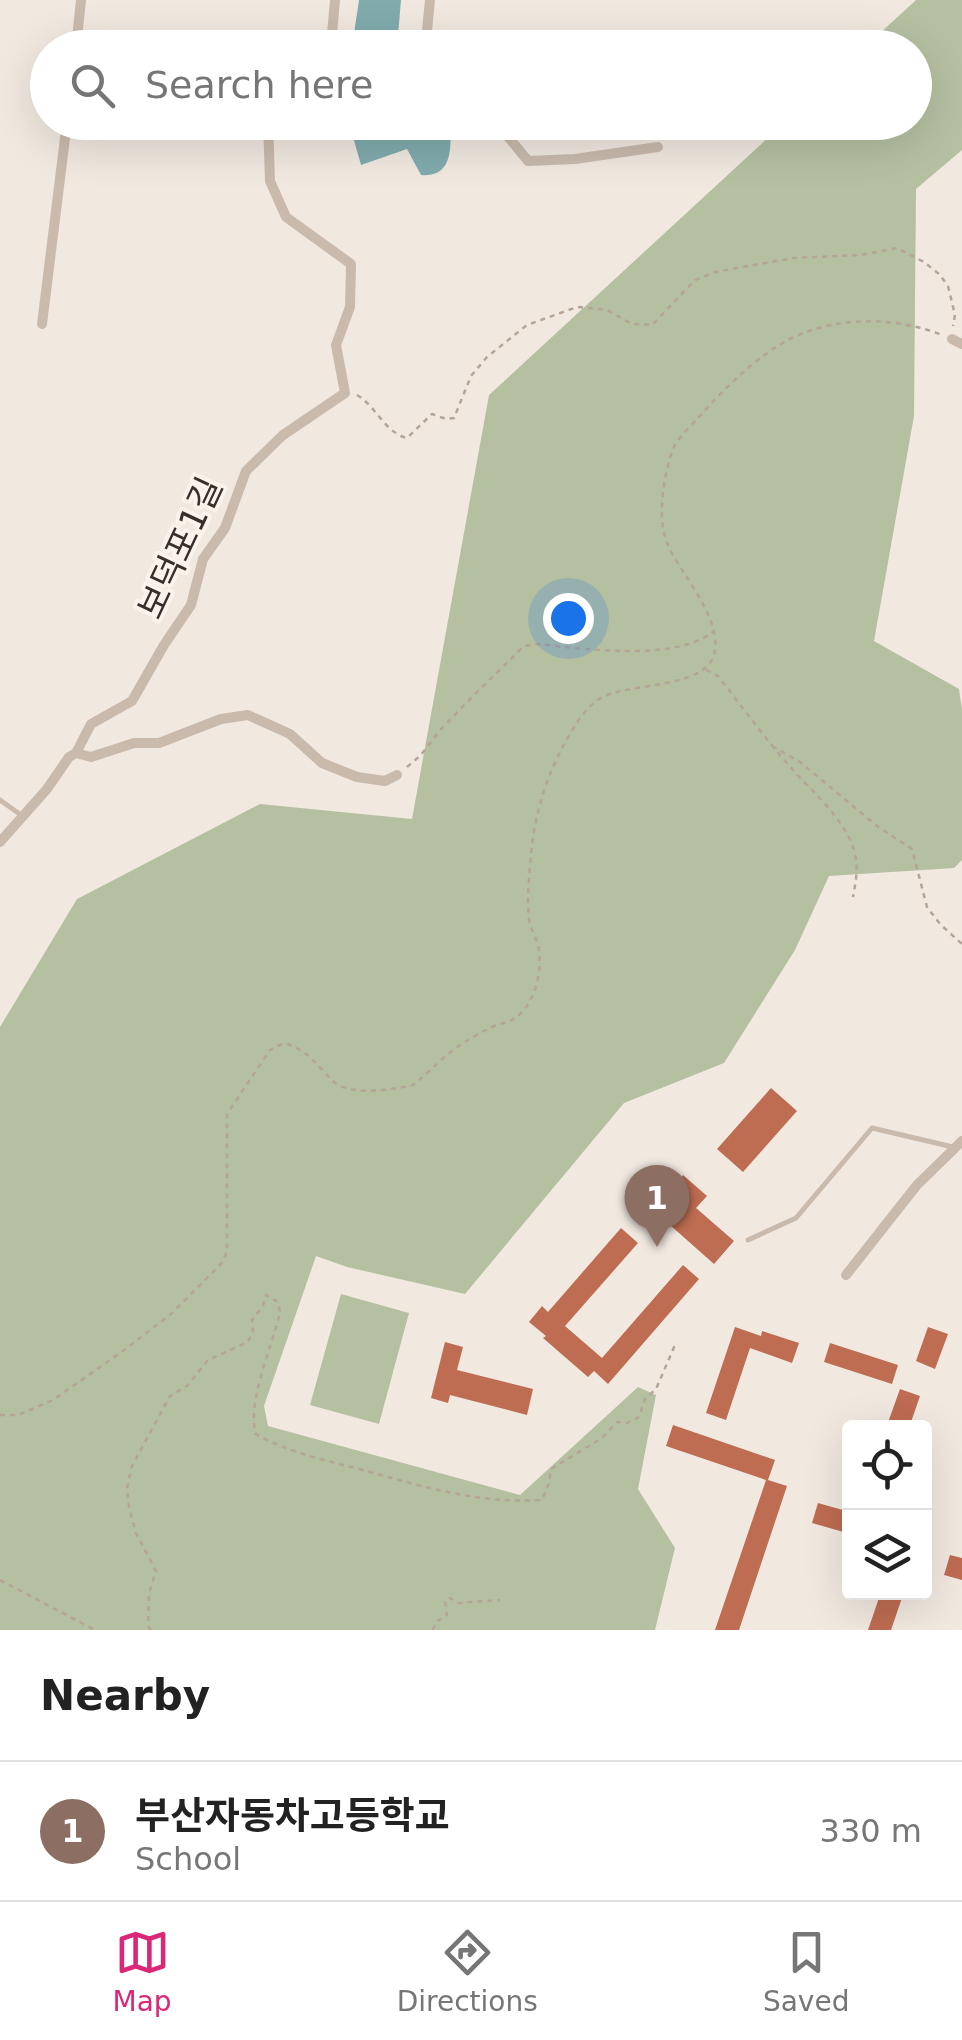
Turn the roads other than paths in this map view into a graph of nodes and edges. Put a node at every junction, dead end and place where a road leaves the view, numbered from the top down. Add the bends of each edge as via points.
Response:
1 (81, 0) edge
2 (335, 0) edge
3 (430, 0) edge
4 (78, 30) edge
5 (332, 30) edge
6 (427, 30) edge
7 (65, 140) edge
8 (269, 140) edge
9 (511, 140) edge
10 (658, 146) dead end
11 (42, 324) dead end
12 (76, 752) junction
13 (397, 775) road end
14 (0, 800) edge
15 (24, 816) junction
16 (0, 842) edge
17 (959, 1144) edge
18 (748, 1240) dead end
19 (846, 1275) dead end

1 - 4 street
2 - 5 street
3 - 6 street
7 - 11 street
8 - 12 street, 보덕포1길 via 270,181 286,217 351,264 350,306 336,345 345,394 283,435 246,471 225,528 203,559 192,605 132,701 92,724
9 - 10 street via 528,161
12 - 13 street via 91,756 159,743 248,714 356,777 385,781
12 - 15 street, 보덕포1길
14 - 15 lane
15 - 16 street, 보덕포1길
17 - 18 lane via 872,1128 796,1218
17 - 19 street

